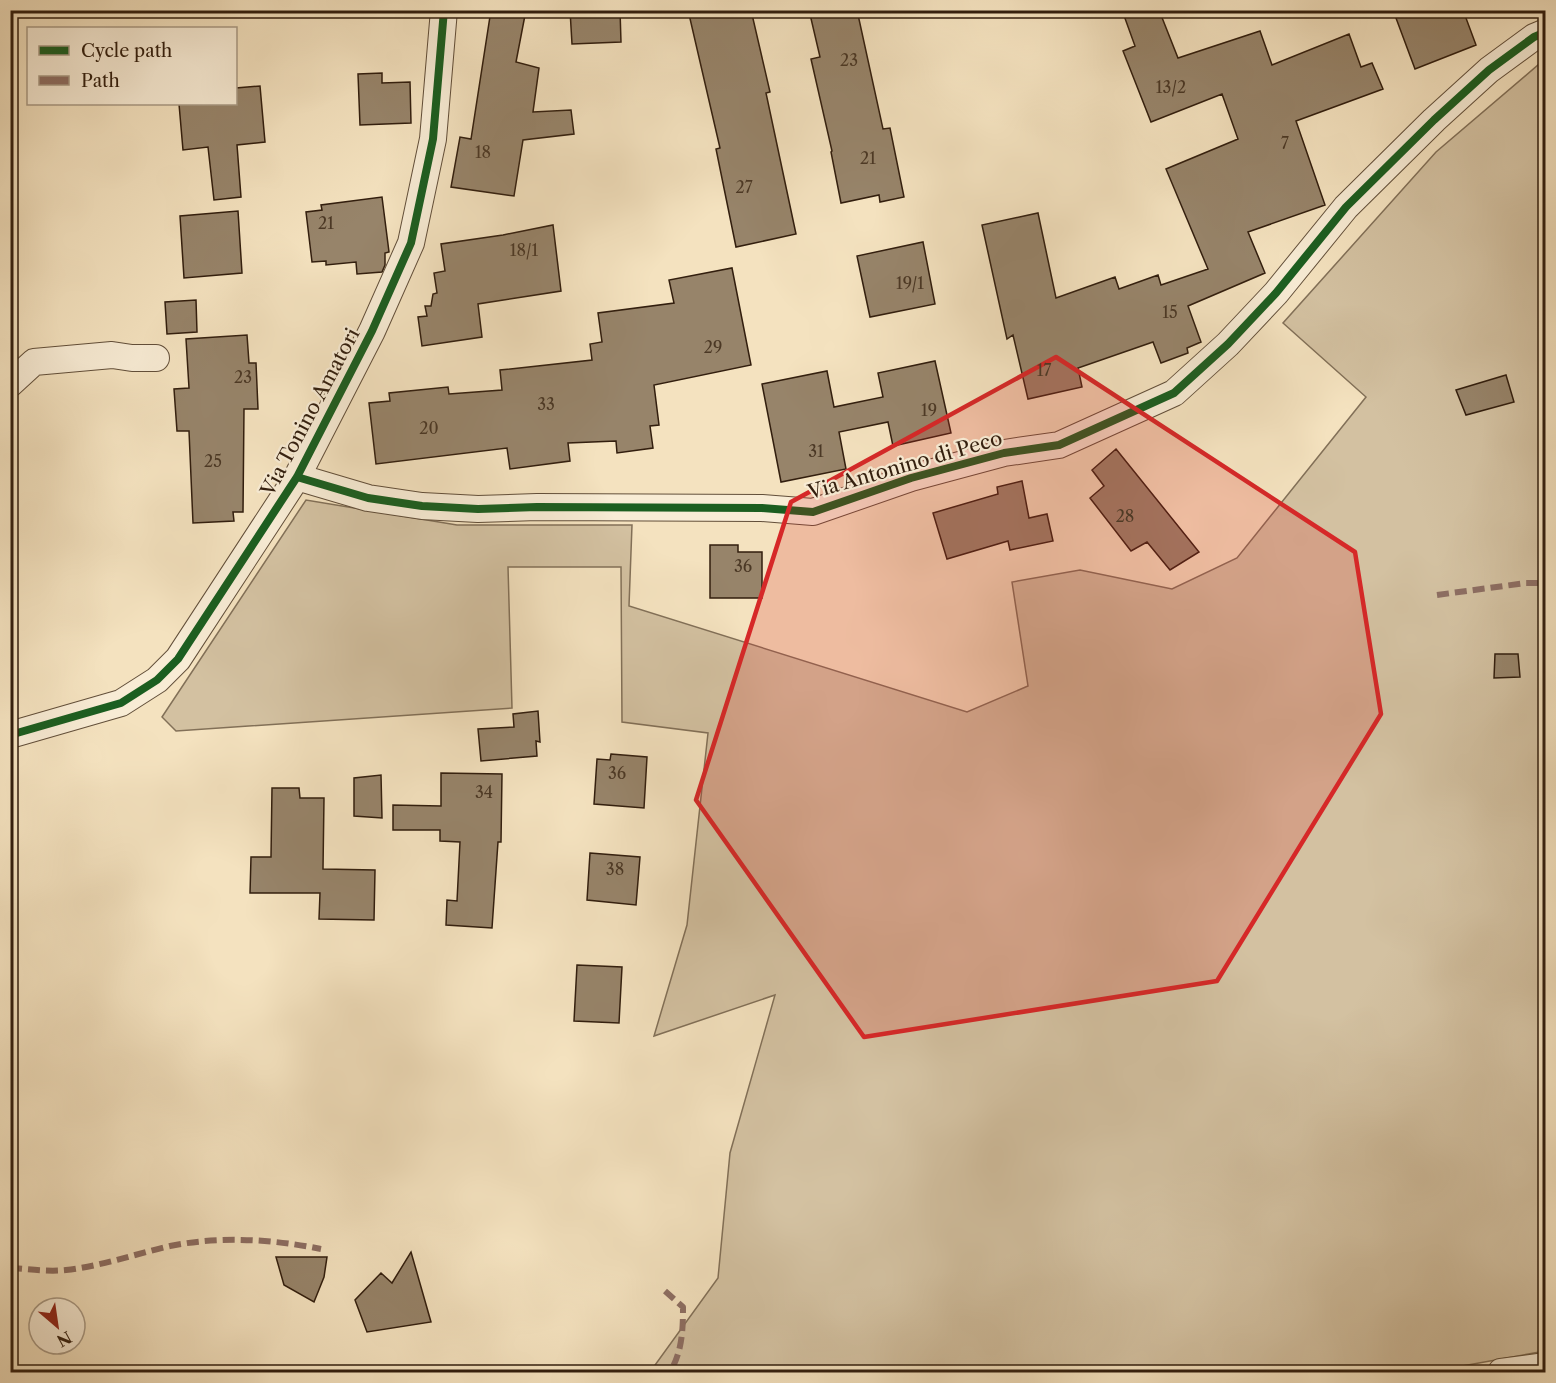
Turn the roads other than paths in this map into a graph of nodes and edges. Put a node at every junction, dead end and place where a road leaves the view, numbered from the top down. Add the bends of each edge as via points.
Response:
1 (444, 10) edge
2 (1545, 32) edge
3 (156, 358) dead end
4 (10, 384) edge
5 (297, 477) junction
6 (10, 735) edge
7 (1545, 1366) edge
8 (1501, 1372) edge

1 - 5 street, Via Tonino Amatori via 434,139 411,243 372,332
2 - 5 street, Via Antonino di Peco via 1489,70 1434,120 1346,207 1276,293 1228,344 1174,393 1059,445 1004,453 911,478 813,512 762,508 433,506 368,498
3 - 4 street via 112,355 34,362
5 - 6 street, Via Tonino Amatori via 178,659 157,680 121,703
7 - 8 street

